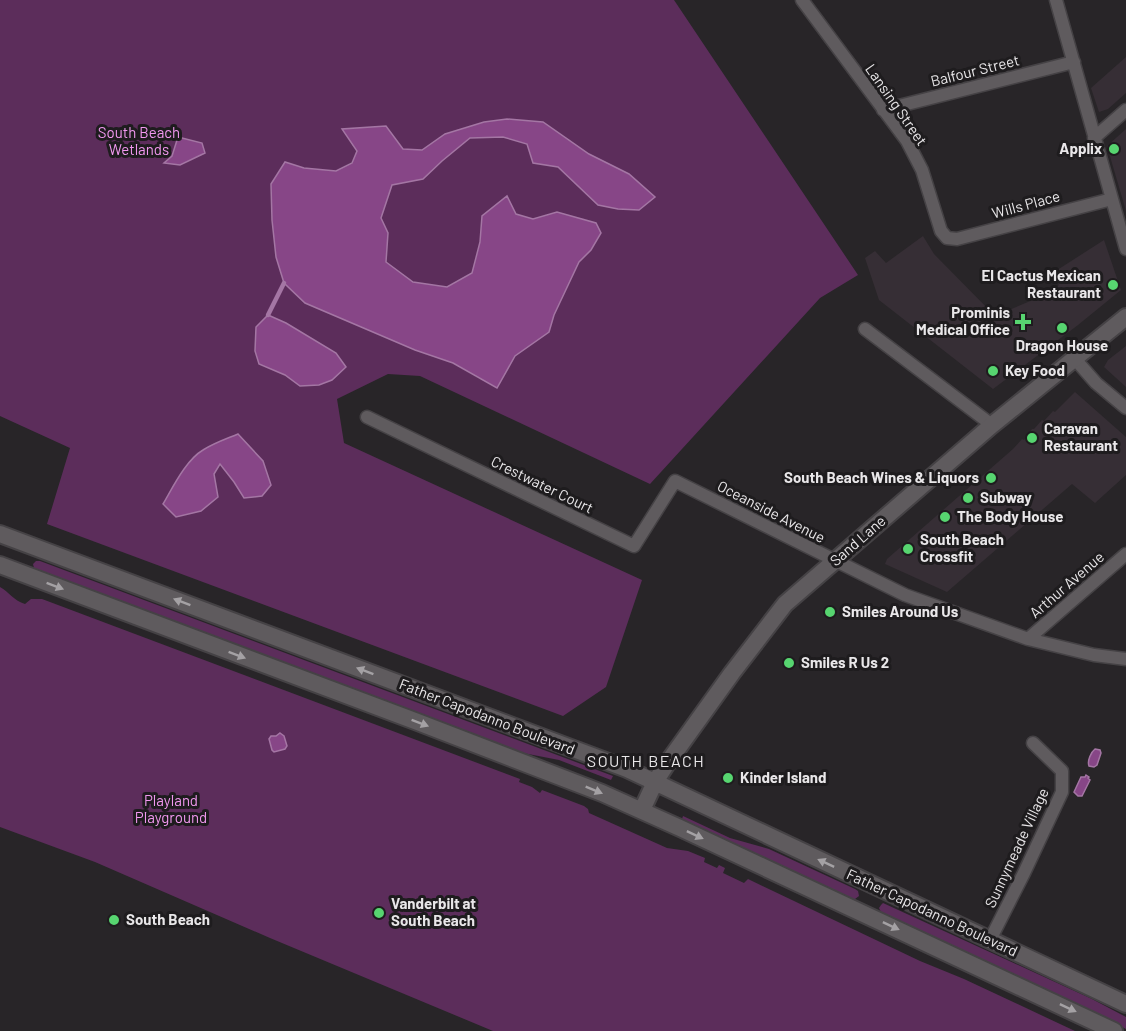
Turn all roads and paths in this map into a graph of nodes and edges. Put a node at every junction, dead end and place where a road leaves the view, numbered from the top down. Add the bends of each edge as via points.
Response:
1 (802, 0) edge
2 (1056, 0) edge
3 (1074, 62) junction
4 (883, 110) junction
5 (1126, 110) edge
6 (1094, 138) junction
7 (1112, 199) junction
8 (947, 238) joint
9 (1126, 249) edge
10 (1126, 318) edge
11 (865, 329) dead end
12 (1075, 359) junction
13 (1126, 408) edge
14 (367, 417) dead end
15 (992, 425) junction
16 (675, 481) joint
17 (0, 534) edge
18 (1126, 554) edge
19 (835, 561) junction
20 (0, 566) edge
21 (1028, 639) junction
22 (1126, 659) edge
23 (1033, 743) dead end
24 (655, 782) junction
25 (642, 810) junction
26 (875, 887) junction
27 (863, 913) junction
28 (990, 940) junction
29 (1126, 1004) edge
30 (1114, 1031) edge

1 - 4 street, Lansing Street
2 - 3 street
3 - 4 street, Balfour Street
3 - 6 street
4 - 8 street, Lansing Street via 907,141 922,170 941,231
5 - 6 street
6 - 7 street
7 - 8 street, Wills Place via 957,239
7 - 9 street
10 - 12 main road, Sand Lane
11 - 15 street
12 - 13 street
12 - 15 main road, Sand Lane
14 - 16 street, Crestwater Court via 634,546
15 - 19 main road, Sand Lane
16 - 19 street, Oceanside Avenue
24 -> 17 main road, Father Capodanno Boulevard
18 - 21 street, Arthur Avenue
19 - 21 street, Oceanside Avenue via 905,595
19 - 24 main road, Sand Lane via 784,603
20 -> 25 main road, Father Capodanno Boulevard
21 - 22 street, Oceanside Avenue
23 - 28 street, Sunnymeade Village via 1062,771 1062,792
24 - 25 main road, Sand Lane
26 -> 24 main road, Father Capodanno Boulevard
25 -> 27 main road, Father Capodanno Boulevard
26 - 27 main road
26 - 28 main road, Father Capodanno Boulevard
27 -> 30 main road, Father Capodanno Boulevard
28 - 29 main road, Father Capodanno Boulevard

